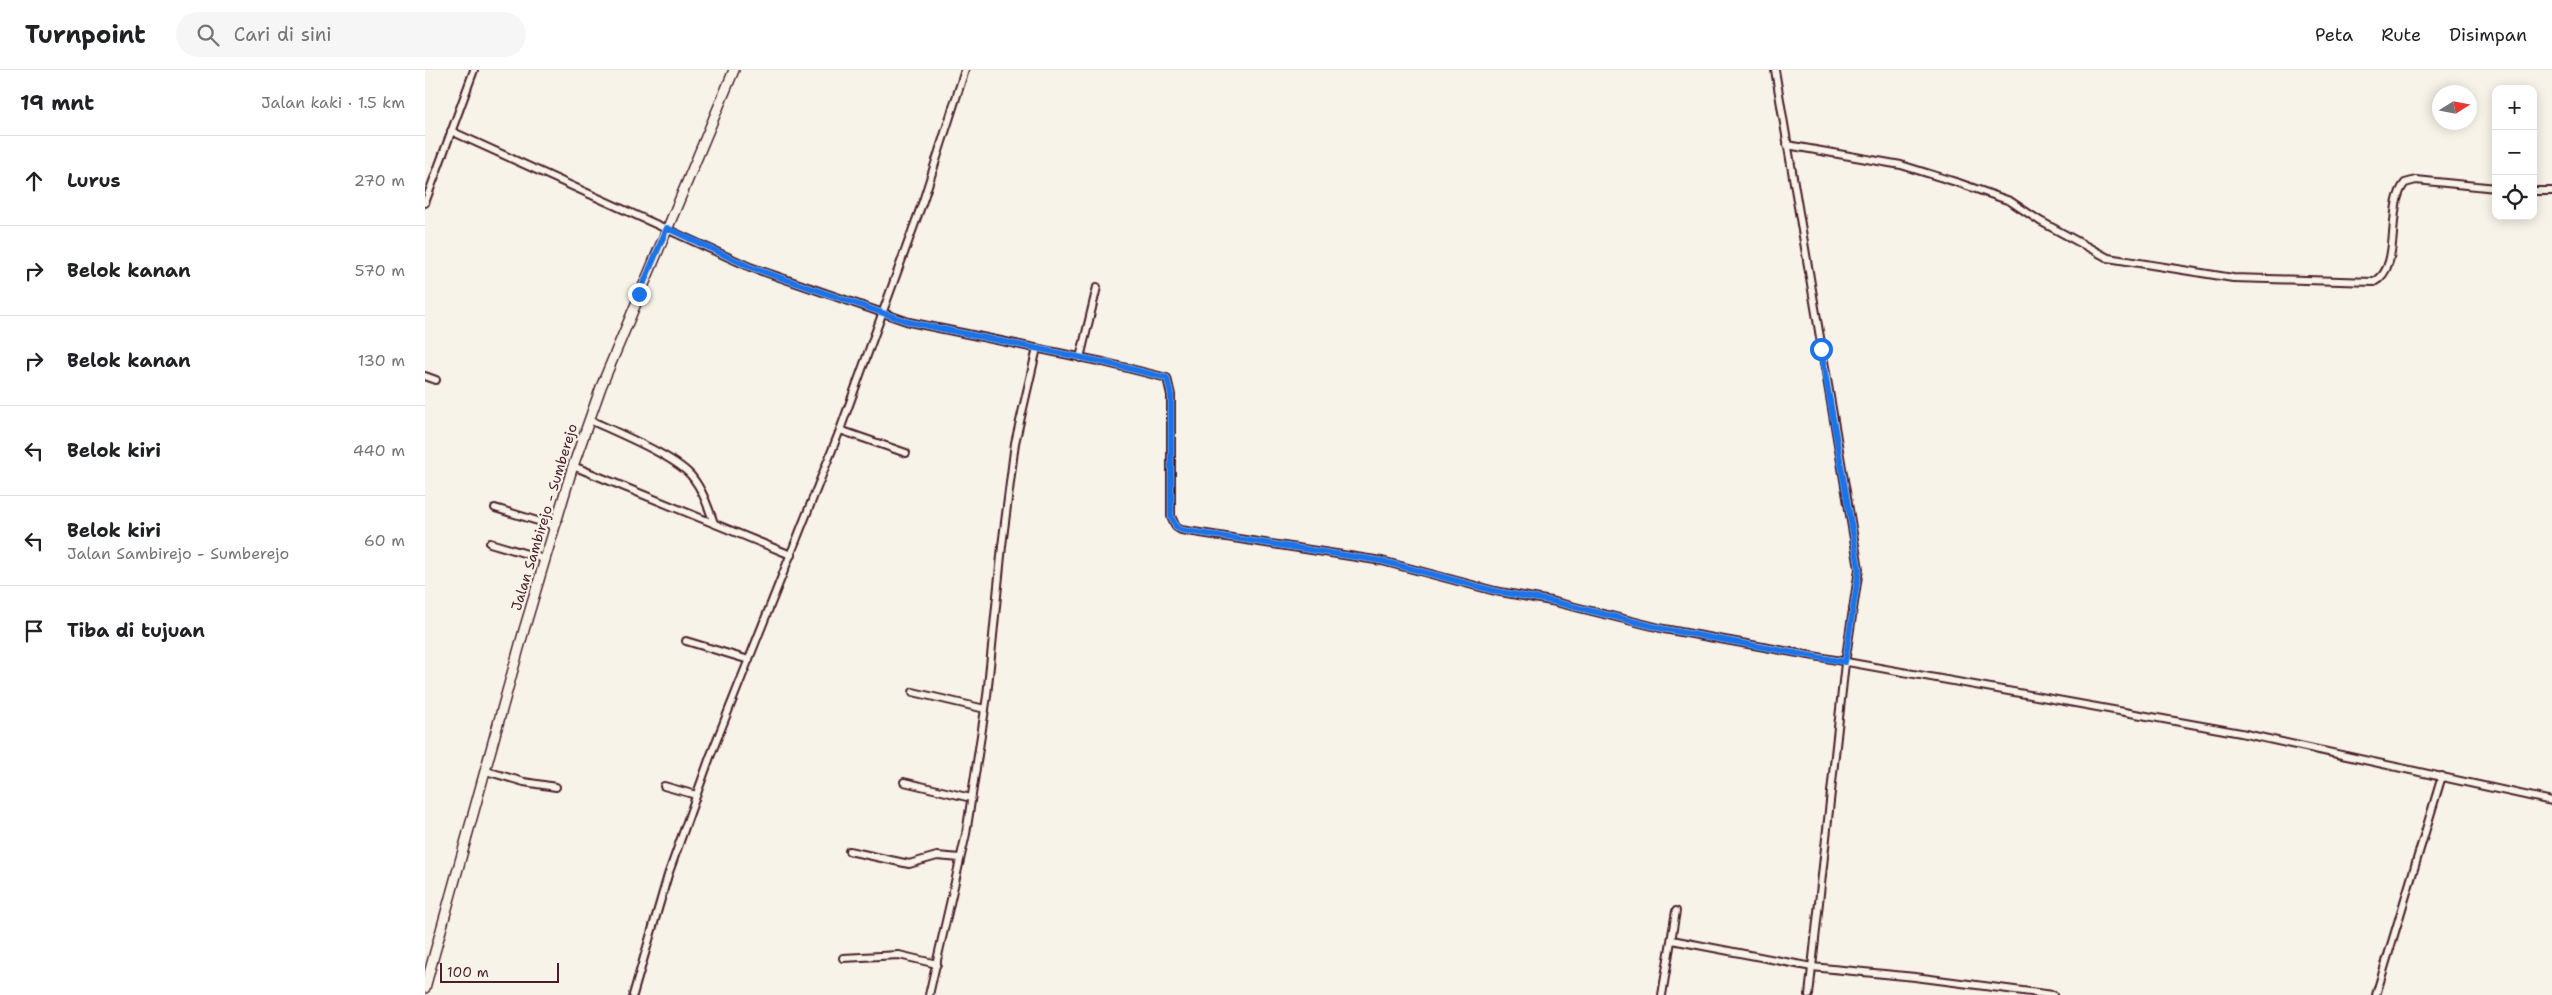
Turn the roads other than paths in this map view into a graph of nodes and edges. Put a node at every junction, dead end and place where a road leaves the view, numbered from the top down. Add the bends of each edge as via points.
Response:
1 (473, 70) edge
2 (734, 70) edge
3 (965, 70) edge
4 (1775, 70) edge
5 (451, 131) junction
6 (1787, 145) junction
7 (425, 173) edge
8 (433, 177) junction
9 (2492, 188) edge
10 (2537, 191) edge
11 (2552, 191) edge
12 (425, 203) edge
13 (667, 228) junction
14 (1097, 287) dead end
15 (883, 314) junction
16 (1037, 348) junction
17 (1080, 358) junction
18 (425, 376) edge
19 (436, 380) dead end
20 (590, 420) junction
21 (840, 430) junction
22 (906, 453) dead end
23 (573, 466) junction
24 (495, 508) dead end
25 (714, 523) junction
26 (554, 526) junction
27 (490, 543) dead end
28 (791, 555) junction
29 (544, 559) junction
30 (687, 641) dead end
31 (749, 660) junction
32 (1845, 662) junction
33 (913, 692) dead end
34 (985, 709) junction
35 (486, 771) junction
36 (2442, 776) junction
37 (903, 782) dead end
38 (664, 786) dead end
39 (556, 787) dead end
40 (697, 795) junction
41 (971, 798) junction
42 (2552, 800) edge
43 (849, 851) dead end
44 (960, 858) junction
45 (1676, 911) dead end
46 (1672, 940) junction
47 (843, 958) dead end
48 (937, 964) junction
49 (1812, 967) junction
50 (425, 988) edge
51 (633, 995) edge
52 (929, 995) edge
53 (1662, 995) edge
54 (1809, 995) edge
55 (2053, 995) edge
56 (2376, 995) edge

1 - 5 street
2 - 13 main road, Jalan Sambirejo - Sumberejo
3 - 15 street
4 - 6 street
5 - 8 street
5 - 13 street
6 - 9 street via 1901,165 1968,186 2009,201 2108,258 2233,278 2374,282 2387,270 2395,216 2405,183 2416,180
6 - 32 street via 1859,569
7 - 8 street
8 - 12 street
10 - 11 street
13 - 15 street via 750,267
13 - 20 main road, Jalan Sambirejo - Sumberejo
14 - 17 street
15 - 16 street
15 - 21 street
16 - 17 street
16 - 34 street via 1015,443
17 - 32 street via 1167,378 1171,395 1171,516 1181,530 1382,561 1495,591 1551,601 1664,629
18 - 19 street
20 - 23 main road, Jalan Sambirejo - Sumberejo
20 - 25 street via 668,459 692,476 703,493
21 - 22 street
21 - 28 street
23 - 25 street
23 - 26 main road, Jalan Sambirejo - Sumberejo
24 - 26 street
25 - 28 street
26 - 29 main road, Jalan Sambirejo - Sumberejo
27 - 29 street
28 - 31 street
29 - 35 main road, Jalan Sambirejo - Sumberejo
30 - 31 street
31 - 40 street
32 - 36 street via 2241,732
32 - 49 street
33 - 34 street
34 - 41 street
35 - 39 street
35 - 50 main road, Jalan Sambirejo - Sumberejo
36 - 42 street
36 - 56 street
37 - 41 street
38 - 40 street
40 - 51 street via 668,875
41 - 44 street
43 - 44 street via 909,864 937,856
44 - 48 street
45 - 46 street
46 - 49 street
46 - 53 street
47 - 48 street via 899,955
48 - 52 street
49 - 54 street
49 - 55 street

